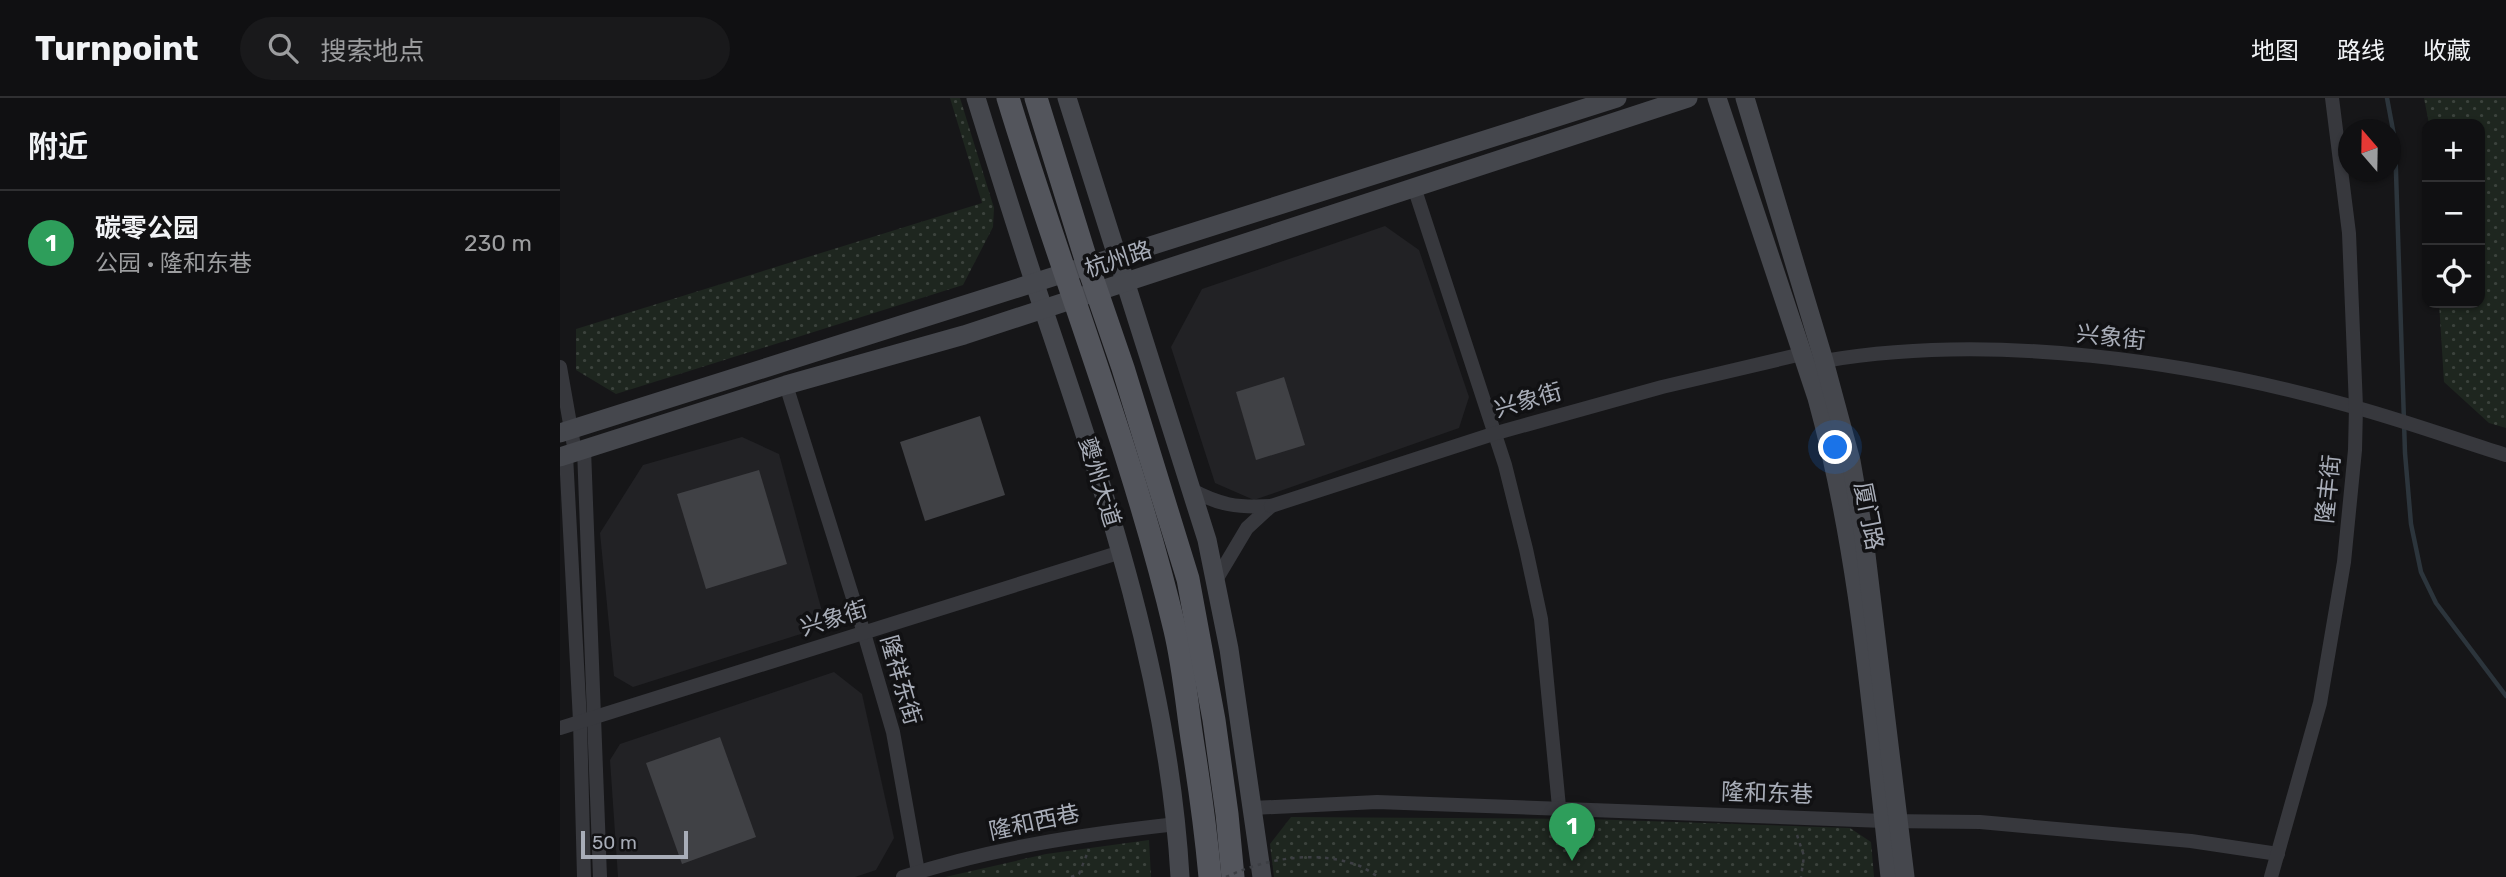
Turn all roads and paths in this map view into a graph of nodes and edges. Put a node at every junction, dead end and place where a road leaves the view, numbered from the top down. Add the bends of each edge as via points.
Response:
1 (976, 98) edge
2 (1008, 98) edge
3 (1036, 98) edge
4 (1068, 98) edge
5 (1617, 98) edge
6 (1688, 98) edge
7 (1717, 98) edge
8 (1745, 98) edge
9 (2332, 98) edge
10 (1414, 187) junction
11 (1117, 257) junction
12 (1088, 266) junction
13 (1064, 274) junction
14 (1125, 282) junction
15 (1035, 283) junction
16 (1096, 291) junction
17 (1073, 299) junction
18 (1043, 308) junction
19 (1802, 354) junction
20 (1824, 362) junction
21 (560, 367) edge
22 (786, 385) junction
23 (2356, 407) junction
24 (566, 431) edge
25 (1493, 433) junction
26 (571, 453) edge
27 (2506, 455) edge
28 (1190, 489) junction
29 (1271, 506) junction
30 (1121, 552) junction
31 (1216, 580) junction
32 (864, 633) junction
33 (594, 717) junction
34 (580, 722) junction
35 (560, 728) edge
36 (1559, 807) junction
37 (1252, 808) junction
38 (1891, 821) junction
39 (1177, 824) junction
40 (1797, 835) dead end
41 (1091, 845) dead end
42 (2278, 854) junction
43 (918, 872) junction
44 (584, 877) edge
45 (600, 877) edge
46 (903, 877) edge
47 (1071, 877) edge
48 (1180, 877) edge
49 (1210, 877) edge
50 (1226, 877) edge
51 (1233, 877) edge
52 (1262, 877) edge
53 (1378, 877) edge
54 (1801, 877) edge
55 (1890, 877) edge
56 (1905, 877) edge
57 (2271, 877) edge

1 - 15 main road, 夔州大道
2 - 13 main road, 夔州大道
3 - 12 main road
4 - 11 main road
5 - 11 main road, 杭州路
6 - 10 main road, 杭州路
7 - 19 main road, 厦门路
8 - 20 main road, 厦门路
9 - 23 street, 隆丰街 via 2348,233
10 - 14 main road, 杭州路
10 - 25 street
11 - 12 main road, 杭州路
11 - 14 main road
12 - 13 main road, 杭州路
12 - 16 main road
13 - 15 main road, 杭州路
13 - 17 main road, 夔州大道
14 - 16 main road, 杭州路
14 - 28 main road
15 - 18 main road, 夔州大道
15 - 24 main road, 杭州路
16 - 17 main road, 杭州路
16 - 51 main road via 1188,579 1214,720
17 - 18 main road, 杭州路
17 - 49 main road, 夔州大道 via 1128,458 1175,633 1205,817
18 - 22 main road, 杭州路
18 - 30 main road, 夔州大道
19 - 25 street, 兴象街
19 - 38 main road, 厦门路 via 1828,438 1853,560
20 - 23 street, 兴象街 via 1967,349 2138,361 2227,375
20 - 38 main road, 厦门路 via 1851,461 1863,530
21 - 24 street
22 - 26 main road, 杭州路
22 - 32 street, 隆祥东街
23 - 27 street, 兴象街
23 - 42 street, 隆丰街 via 2344,562 2320,703
24 - 26 street
25 - 29 street, 兴象街
25 - 36 street via 1508,477 1541,619
26 - 33 street
26 - 34 street
28 - 29 street, 兴象街 via 1233,507
28 - 31 main road
29 - 31 street, 兴象街 via 1247,528
30 - 32 street, 兴象街
30 - 39 main road, 夔州大道 via 1159,701
31 - 37 main road
32 - 33 street, 兴象街
32 - 43 street, 隆祥东街 via 893,732
33 - 34 street, 兴象街
33 - 45 street
34 - 35 street, 兴象街
34 - 44 street
36 - 37 street, 隆和东巷 via 1377,802
36 - 38 street, 隆和东巷
37 - 52 main road
38 - 42 street, 隆和东巷 via 2061,828
38 - 55 main road, 厦门路
38 - 56 main road, 厦门路
39 - 43 street, 隆和西巷 via 1091,833
39 - 48 main road, 夔州大道
40 - 54 path via 1804,856
41 - 47 path via 1079,874
42 - 57 street, 隆丰街
43 - 46 street, 隆和西巷
50 - 53 path, bridge via 1247,867 1314,856 1356,864

